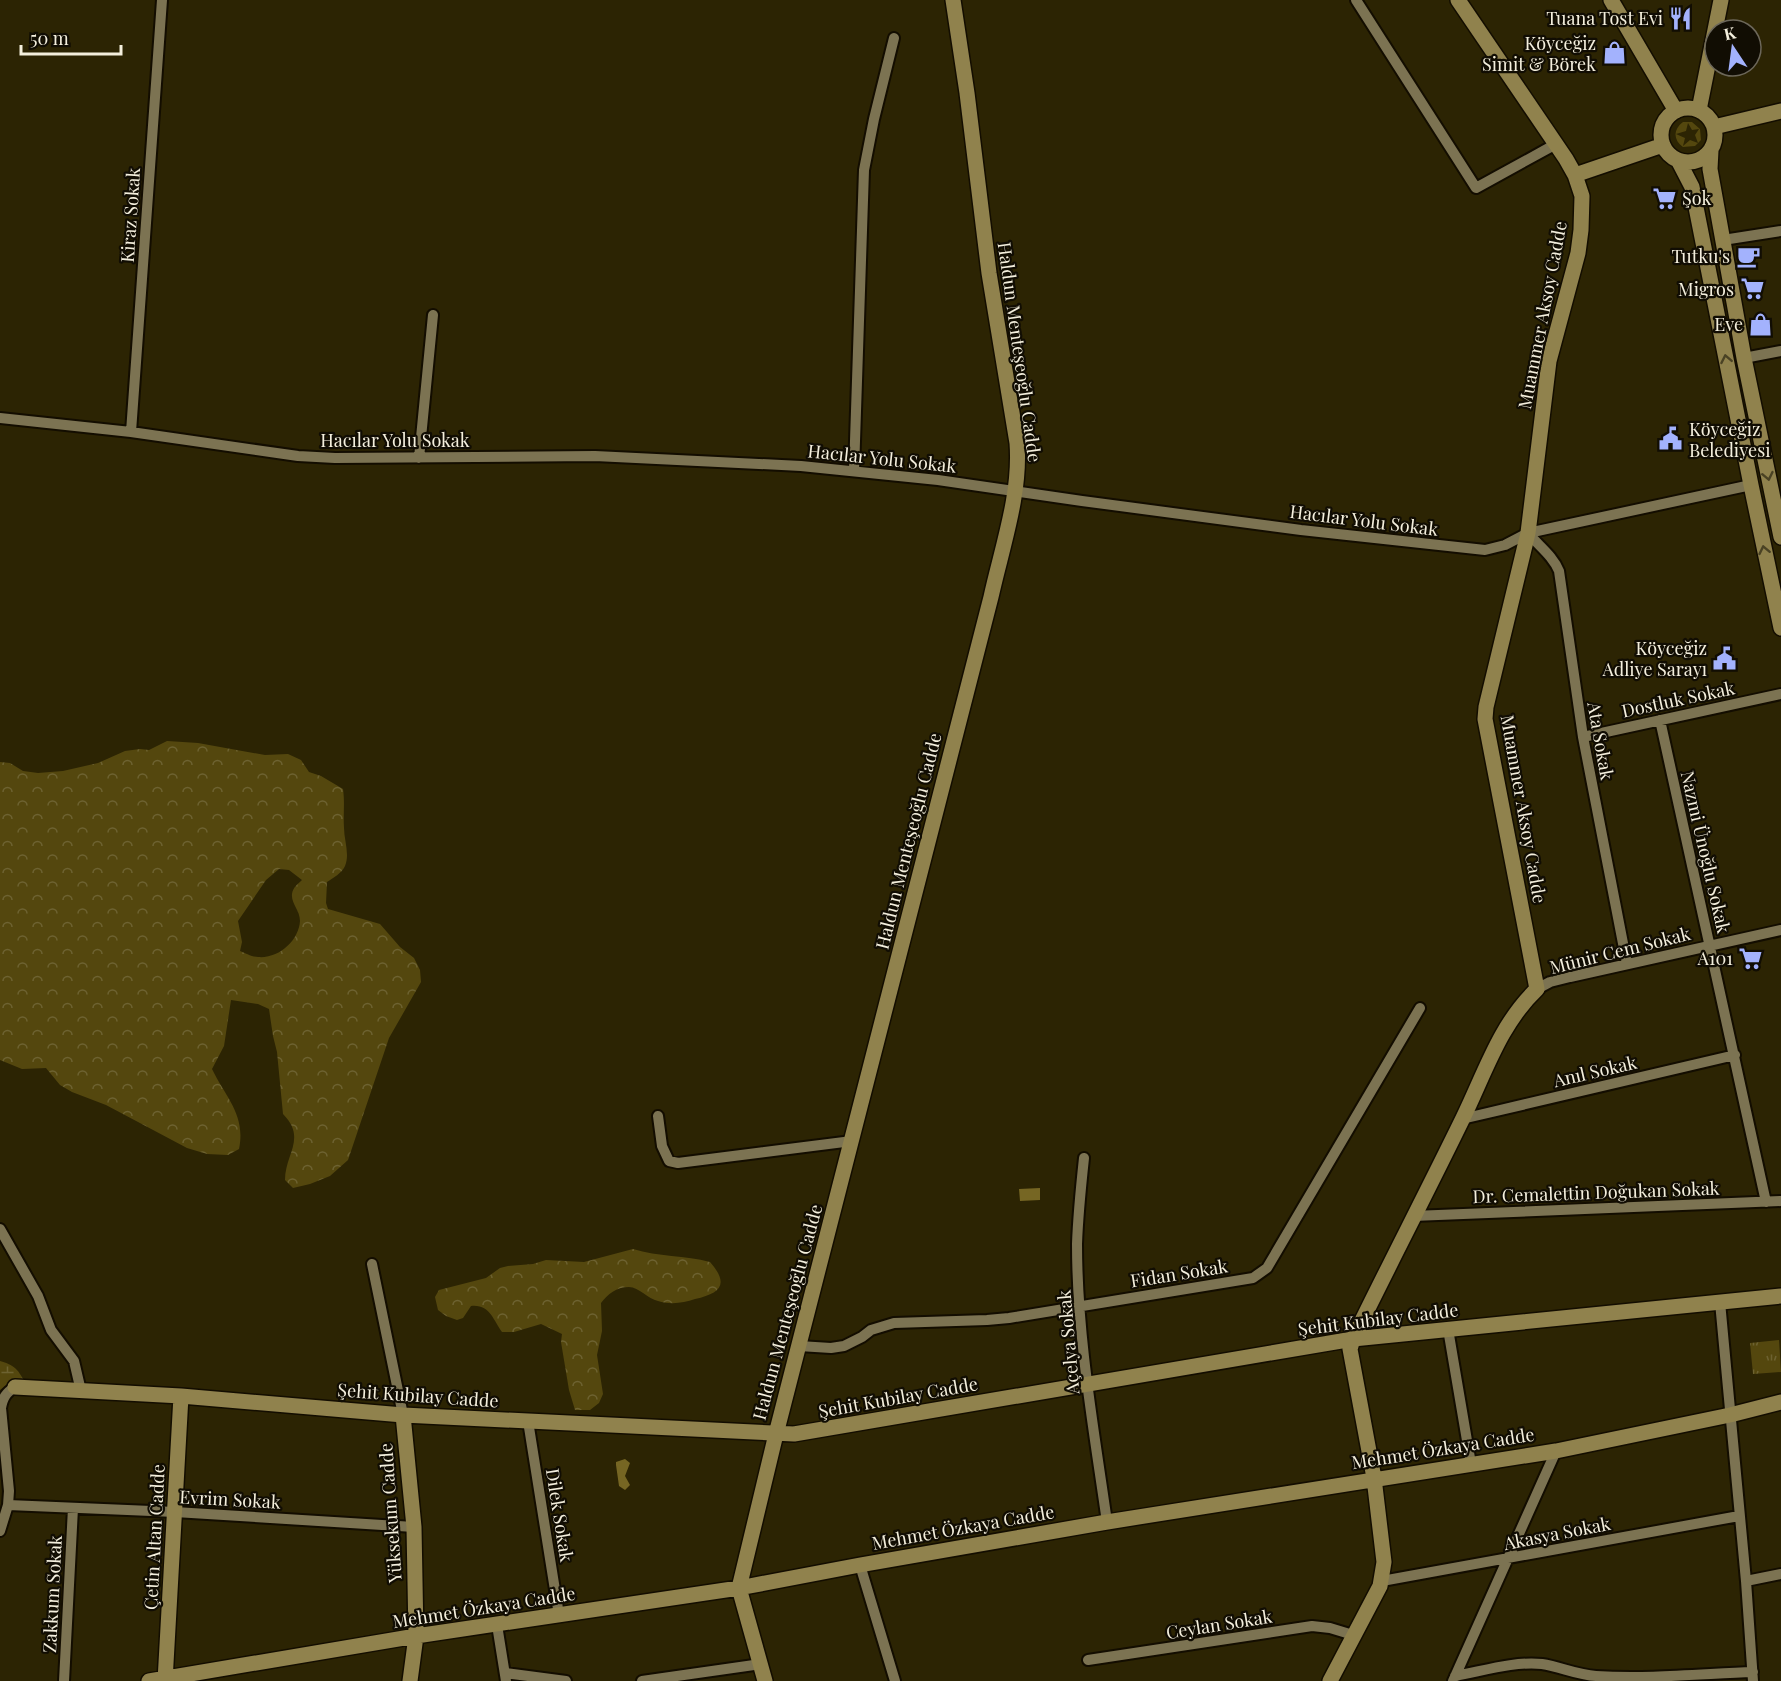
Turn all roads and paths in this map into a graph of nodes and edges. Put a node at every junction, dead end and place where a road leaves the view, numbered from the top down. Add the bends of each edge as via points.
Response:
1 (162, 0) edge
2 (953, 0) edge
3 (1356, 0) edge
4 (1458, 0) edge
5 (1611, 0) edge
6 (1721, 0) edge
7 (894, 38) dead end
8 (1699, 110) junction
9 (1676, 111) junction
10 (1781, 111) edge
11 (1714, 127) junction
12 (1556, 144) junction
13 (1663, 145) junction
14 (1711, 150) junction
15 (1678, 160) junction
16 (1575, 175) junction
17 (1781, 231) edge
18 (1723, 240) junction
19 (434, 315) dead end
20 (1781, 351) edge
21 (1744, 358) junction
22 (0, 418) edge
23 (131, 432) junction
24 (419, 458) junction
25 (854, 471) junction
26 (1751, 485) junction
27 (1015, 491) junction
28 (1778, 508) edge
29 (1528, 533) junction
30 (1781, 537) edge
31 (1781, 628) edge
32 (1781, 694) edge
33 (1660, 720) junction
34 (1583, 737) junction
35 (1781, 930) edge
36 (1710, 945) junction
37 (1626, 964) junction
38 (1537, 989) junction
39 (1420, 1008) dead end
40 (1735, 1055) junction
41 (658, 1116) dead end
42 (1462, 1119) junction
43 (852, 1141) junction
44 (1084, 1158) dead end
45 (1781, 1201) edge
46 (1766, 1202) junction
47 (1413, 1216) junction
48 (0, 1229) edge
49 (372, 1264) dead end
50 (1781, 1296) edge
51 (1720, 1302) junction
52 (1080, 1306) junction
53 (1448, 1329) junction
54 (1353, 1339) junction
55 (799, 1347) junction
56 (1087, 1384) junction
57 (15, 1387) joint
58 (81, 1391) junction
59 (181, 1396) junction
60 (1781, 1402) edge
61 (403, 1415) junction
62 (1731, 1415) junction
63 (528, 1421) junction
64 (776, 1434) junction
65 (1556, 1450) junction
66 (1471, 1464) junction
67 (1374, 1478) junction
68 (8, 1505) junction
69 (73, 1508) junction
70 (176, 1512) junction
71 (1739, 1516) junction
72 (1107, 1522) junction
73 (414, 1527) junction
74 (0, 1531) edge
75 (1507, 1560) junction
76 (860, 1565) junction
77 (1781, 1574) edge
78 (1382, 1581) junction
79 (1746, 1581) junction
80 (739, 1588) junction
81 (560, 1615) junction
82 (497, 1625) junction
83 (1353, 1635) junction
84 (416, 1636) junction
85 (1088, 1660) dead end
86 (761, 1664) junction
87 (1753, 1676) edge
88 (505, 1677) edge
89 (1454, 1678) edge
90 (165, 1680) edge
91 (64, 1681) edge
92 (149, 1681) edge
93 (410, 1681) edge
94 (566, 1681) edge
95 (649, 1681) edge
96 (765, 1681) edge
97 (895, 1681) edge
98 (1330, 1681) edge

1 - 23 street, Kiraz Sokak
2 - 27 street, Haldun Menteşeoğlu Cadde via 991,284 1017,442
3 - 12 street via 1476,188
4 - 12 street, Muammer Aksoy Cadde
5 - 9 street
6 - 8 street
7 - 25 street via 864,170
8 - 9 street
8 - 11 street
9 - 13 street via 1664,121
10 - 11 street
11 - 14 street
12 - 16 street, Muammer Aksoy Cadde
13 - 15 street
13 - 16 street
14 - 15 street via 1696,160
14 - 18 street via 1710,169
26 -> 15 street via 1692,187
16 - 29 street, Muammer Aksoy Cadde via 1582,196 1581,230 1549,361
17 - 18 street
18 - 21 street
19 - 24 street
20 - 21 street
21 -> 28 street
22 - 23 street, Hacılar Yolu Sokak
23 - 24 street, Hacılar Yolu Sokak via 298,456
24 - 25 street, Hacılar Yolu Sokak via 595,456 756,462
25 - 27 street, Hacılar Yolu Sokak
26 - 29 street, Hacılar Yolu Sokak
31 -> 26 street
27 - 29 street, Hacılar Yolu Sokak via 1301,530 1485,550
27 - 43 street, Haldun Menteşeoğlu Cadde
28 - 30 street
29 - 34 street, Ata Sokak via 1554,558 1559,571
29 - 38 street, Muammer Aksoy Cadde via 1485,719
32 - 33 street, Dostluk Sokak
33 - 34 street, Dostluk Sokak
33 - 36 street, Nazmi Ünoğlu Sokak
34 - 37 street, Ata Sokak
35 - 36 street, Münir Cem Sokak
36 - 37 street, Münir Cem Sokak
36 - 40 street, Nazmi Ünoğlu Sokak
37 - 38 street, Münir Cem Sokak via 1550,982
38 - 42 street via 1506,1025
39 - 52 street, Fidan Sokak via 1261,1274
40 - 42 street, Anıl Sokak
40 - 46 street, Nazmi Ünoğlu Sokak
41 - 43 street via 664,1155 678,1163
42 - 47 street
43 - 55 street, Haldun Menteşeoğlu Cadde
44 - 52 street, Açelya Sokak via 1077,1245
45 - 46 street, Dr. Cemalettin Doğukan Sokak
46 - 47 street, Dr. Cemalettin Doğukan Sokak
47 - 54 street
48 - 58 street via 38,1296 51,1330 74,1361
49 - 61 street
50 - 51 street, Şehit Kubilay Cadde
51 - 53 street, Şehit Kubilay Cadde
51 - 62 street
52 - 55 street, Fidan Sokak via 987,1320 894,1323 871,1330 844,1346
52 - 56 street, Açelya Sokak
53 - 54 street, Şehit Kubilay Cadde
53 - 66 street
54 - 56 street, Şehit Kubilay Cadde
54 - 67 street via 1350,1349
55 - 64 street, Haldun Menteşeoğlu Cadde
56 - 64 street, Şehit Kubilay Cadde
56 - 72 street, Açelya Sokak
57 - 58 street, Şehit Kubilay Cadde
57 - 68 street via 7,1392 1,1408
58 - 59 street, Şehit Kubilay Cadde
59 - 61 street, Şehit Kubilay Cadde
59 - 70 street, Çetin Altan Cadde
60 - 62 street, Mehmet Özkaya Cadde
61 - 63 street, Şehit Kubilay Cadde
61 - 73 street, Yüksekum Cadde
62 - 65 street, Mehmet Özkaya Cadde
62 - 71 street
63 - 64 street, Şehit Kubilay Cadde
63 - 81 street, Dilek Sokak
64 - 80 street, Haldun Menteşeoğlu Cadde
65 - 66 street, Mehmet Özkaya Cadde
65 - 75 street
66 - 67 street, Mehmet Özkaya Cadde
67 - 72 street, Mehmet Özkaya Cadde
67 - 78 street via 1384,1562
68 - 69 street, Evrim Sokak
68 - 74 street
69 - 70 street, Evrim Sokak
69 - 91 street, Zakkum Sokak
70 - 73 street, Evrim Sokak
70 - 90 street, Çetin Altan Cadde
71 - 75 street, Akasya Sokak
71 - 79 street
72 - 76 street, Mehmet Özkaya Cadde
73 - 84 street, Yüksekum Cadde
75 - 78 street, Akasya Sokak
75 - 89 street
76 - 80 street, Mehmet Özkaya Cadde
76 - 97 street
77 - 79 street
78 - 83 street
79 - 87 street
80 - 81 street, Mehmet Özkaya Cadde
80 - 86 street, Haldun Menteşeoğlu Cadde
81 - 82 street, Mehmet Özkaya Cadde
82 - 84 street, Mehmet Özkaya Cadde
82 - 88 street
83 - 85 street, Ceylan Sokak via 1312,1626
83 - 98 street
84 - 90 street, Mehmet Özkaya Cadde
84 - 93 street, Yüksekum Cadde
86 - 95 street
86 - 96 street, Haldun Menteşeoğlu Cadde
87 - 89 street via 1602,1677 1530,1664
88 - 94 street
90 - 92 street, Mehmet Özkaya Cadde

